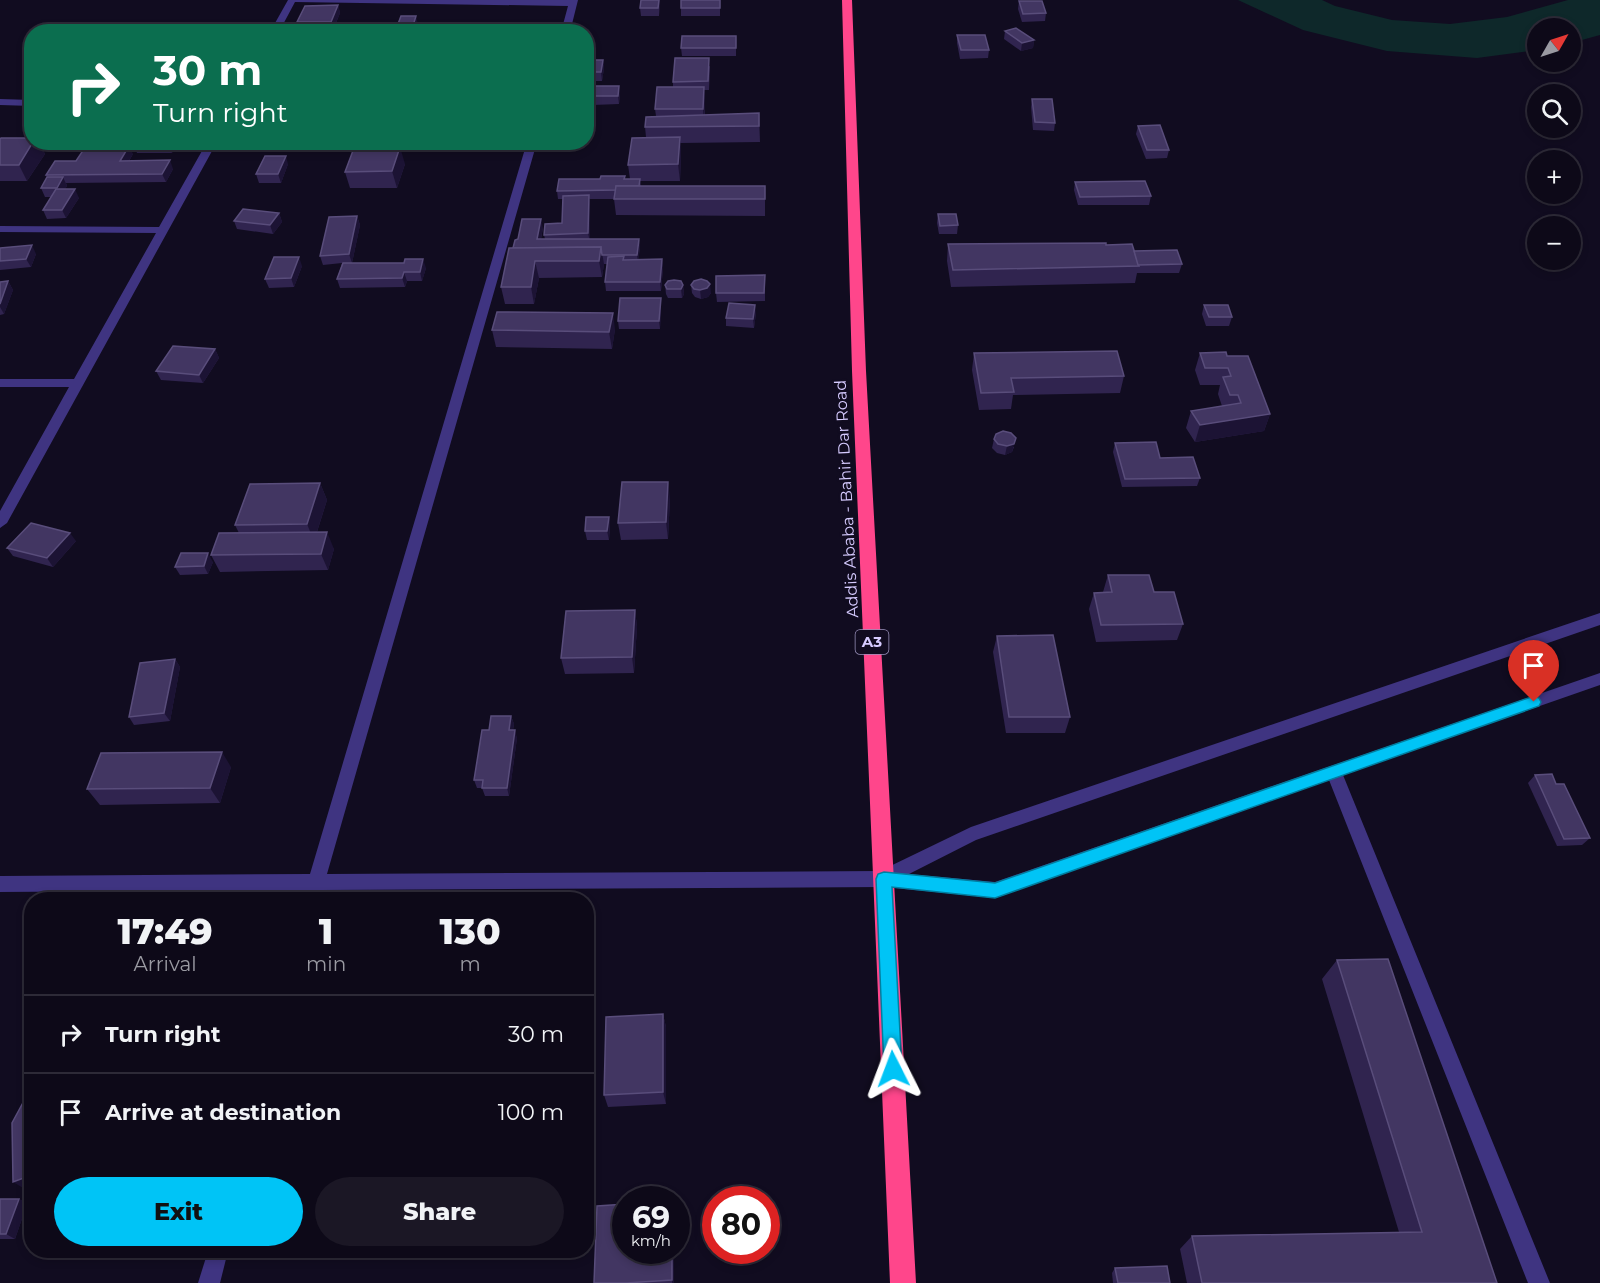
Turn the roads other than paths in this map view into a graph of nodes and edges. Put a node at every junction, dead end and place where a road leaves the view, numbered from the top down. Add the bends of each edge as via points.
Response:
1 (294, 0) edge
2 (847, 0) edge
3 (574, 1) edge
4 (279, 24) edge
5 (567, 24) edge
6 (0, 102) edge
7 (24, 103) edge
8 (208, 150) edge
9 (530, 150) edge
10 (0, 229) edge
11 (164, 230) junction
12 (0, 383) edge
13 (78, 383) junction
14 (0, 524) edge
15 (1600, 620) edge
16 (1600, 679) edge
17 (1334, 772) junction
18 (884, 879) junction
19 (315, 882) junction
20 (0, 884) edge
21 (313, 892) edge
22 (216, 1258) edge
23 (209, 1283) edge
24 (903, 1283) edge
25 (1539, 1283) edge

1 - 3 street
1 - 4 street
2 - 18 highway, Addis Ababa - Bahir Dar Road / A3 via 860,382
3 - 5 street
6 - 7 street
8 - 11 street
9 - 19 street
10 - 11 street
11 - 13 street
12 - 13 street
13 - 14 street
15 - 18 street via 970,834
16 - 17 street
17 - 18 street via 995,890
17 - 25 street
18 - 19 street
18 - 24 highway, Addis Ababa - Bahir Dar Road / A3
19 - 20 street
19 - 21 street
22 - 23 street

